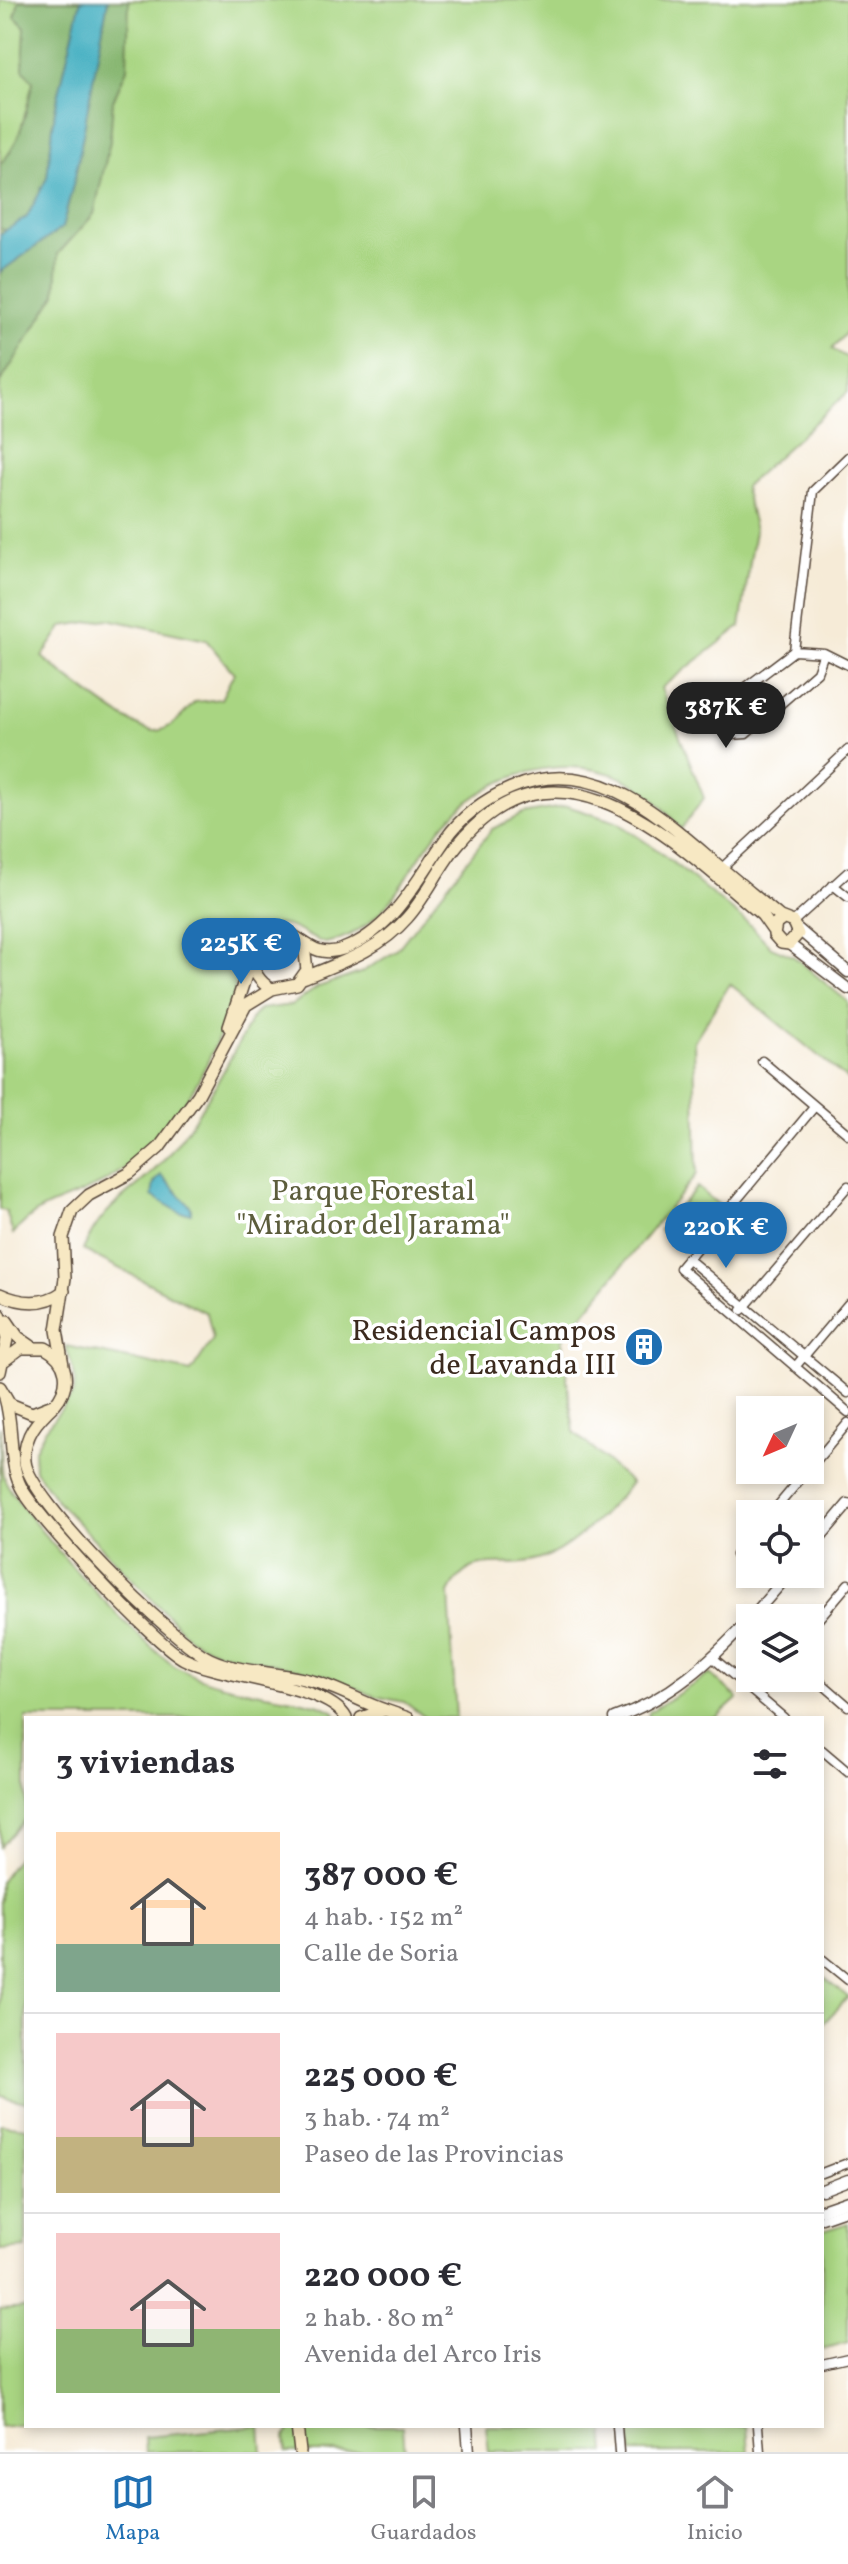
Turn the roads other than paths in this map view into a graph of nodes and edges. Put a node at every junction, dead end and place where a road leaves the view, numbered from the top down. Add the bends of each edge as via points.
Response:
1 (848, 457) edge
2 (794, 651) junction
3 (824, 653) junction
4 (848, 665) edge
5 (848, 750) edge
6 (722, 868) junction
7 (848, 872) edge
8 (833, 885) junction
9 (848, 897) edge
10 (792, 923) junction
11 (774, 932) junction
12 (789, 944) junction
13 (304, 945) junction
14 (251, 959) junction
15 (848, 972) edge
16 (303, 978) junction
17 (272, 989) junction
18 (848, 989) edge
19 (224, 1047) junction
20 (762, 1061) dead end
21 (815, 1106) junction
22 (848, 1134) edge
23 (848, 1186) edge
24 (687, 1258) junction
25 (64, 1291) junction
26 (0, 1294) edge
27 (848, 1304) edge
28 (745, 1307) junction
29 (0, 1313) edge
30 (59, 1313) junction
31 (736, 1317) junction
32 (34, 1346) junction
33 (804, 1357) junction
34 (63, 1365) junction
35 (2, 1366) edge
36 (795, 1367) junction
37 (2, 1392) edge
38 (848, 1393) edge
39 (55, 1404) junction
40 (848, 1412) edge
41 (848, 1423) edge
42 (824, 1451) edge
43 (796, 1484) edge
44 (783, 1500) edge
45 (848, 1504) edge
46 (824, 1532) edge
47 (848, 1584) edge
48 (777, 1588) edge
49 (762, 1604) edge
50 (824, 1612) edge
51 (736, 1633) edge
52 (713, 1658) junction
53 (824, 1684) edge
54 (847, 1702) edge
55 (385, 1710) junction
56 (633, 1715) edge
57 (345, 1716) edge
58 (367, 1716) edge
59 (402, 1716) edge
60 (782, 1716) edge
61 (824, 1752) edge
62 (848, 1772) edge
63 (824, 1961) edge
64 (848, 1980) edge
65 (848, 2163) edge
66 (824, 2172) edge
67 (848, 2180) edge
68 (824, 2189) edge
69 (848, 2201) edge
70 (833, 2206) junction
71 (824, 2209) edge
72 (848, 2210) edge
73 (824, 2218) edge
74 (848, 2358) edge
75 (824, 2364) edge
76 (297, 2428) edge
77 (467, 2428) edge
78 (617, 2428) edge
79 (758, 2428) edge
80 (300, 2452) edge
81 (469, 2452) edge
82 (619, 2452) edge
83 (760, 2452) edge

1 - 2 street via 813,491
2 - 3 street
2 - 3 street via 721,706 722,725 731,735 741,737 817,672
3 - 4 street
5 - 6 street
6 - 10 main road
6 - 13 main road via 629,795 579,779 537,780 502,792 461,821 398,909 362,940 327,953
7 - 8 street
8 - 9 street
8 - 10 street
10 - 11 main road via 776,924
10 - 12 main road via 797,938
10 - 15 street
11 - 12 main road via 777,941
11 - 16 main road via 762,915 654,827 608,801 562,792 522,798 488,816 458,844 390,935 345,963
12 - 18 street
13 - 14 main road via 294,936 275,932 258,942
13 - 16 main road via 308,962
14 - 17 main road via 256,978
14 - 19 main road
16 - 17 main road via 289,988
17 - 19 main road via 246,1005
19 - 25 main road via 198,1095 159,1148 72,1211 63,1237
20 - 21 street
21 - 22 street
21 - 24 street
23 - 28 street
24 - 28 street
24 - 31 street via 681,1270
25 - 26 main road via 33,1302
25 - 30 main road
27 - 33 street
28 - 31 street
28 - 33 street
29 - 32 main road via 18,1337
29 - 35 main road via 7,1339
30 - 32 main road
30 - 34 main road
31 - 36 street
32 - 34 main road via 52,1352
32 - 35 main road via 12,1353
33 - 36 street
33 - 38 street
34 - 39 main road via 66,1382
36 - 40 street
37 - 39 main road via 16,1409 32,1413
37 - 57 main road via 16,1474 29,1500 153,1636 180,1657 211,1671 319,1695
39 - 55 main road via 31,1429 25,1464 32,1481 49,1506 185,1645 213,1660 314,1681
41 - 42 street
43 - 44 street
45 - 46 street
47 - 50 street
48 - 49 street
51 - 52 street
52 - 56 street
52 - 60 street
53 - 54 street
55 - 58 main road
55 - 59 main road
61 - 62 street
63 - 64 street
65 - 66 street
67 - 68 street
69 - 70 street
70 - 71 street
70 - 72 street
72 - 73 street
74 - 75 street
76 - 80 main road
77 - 81 street
78 - 82 street
79 - 83 street

